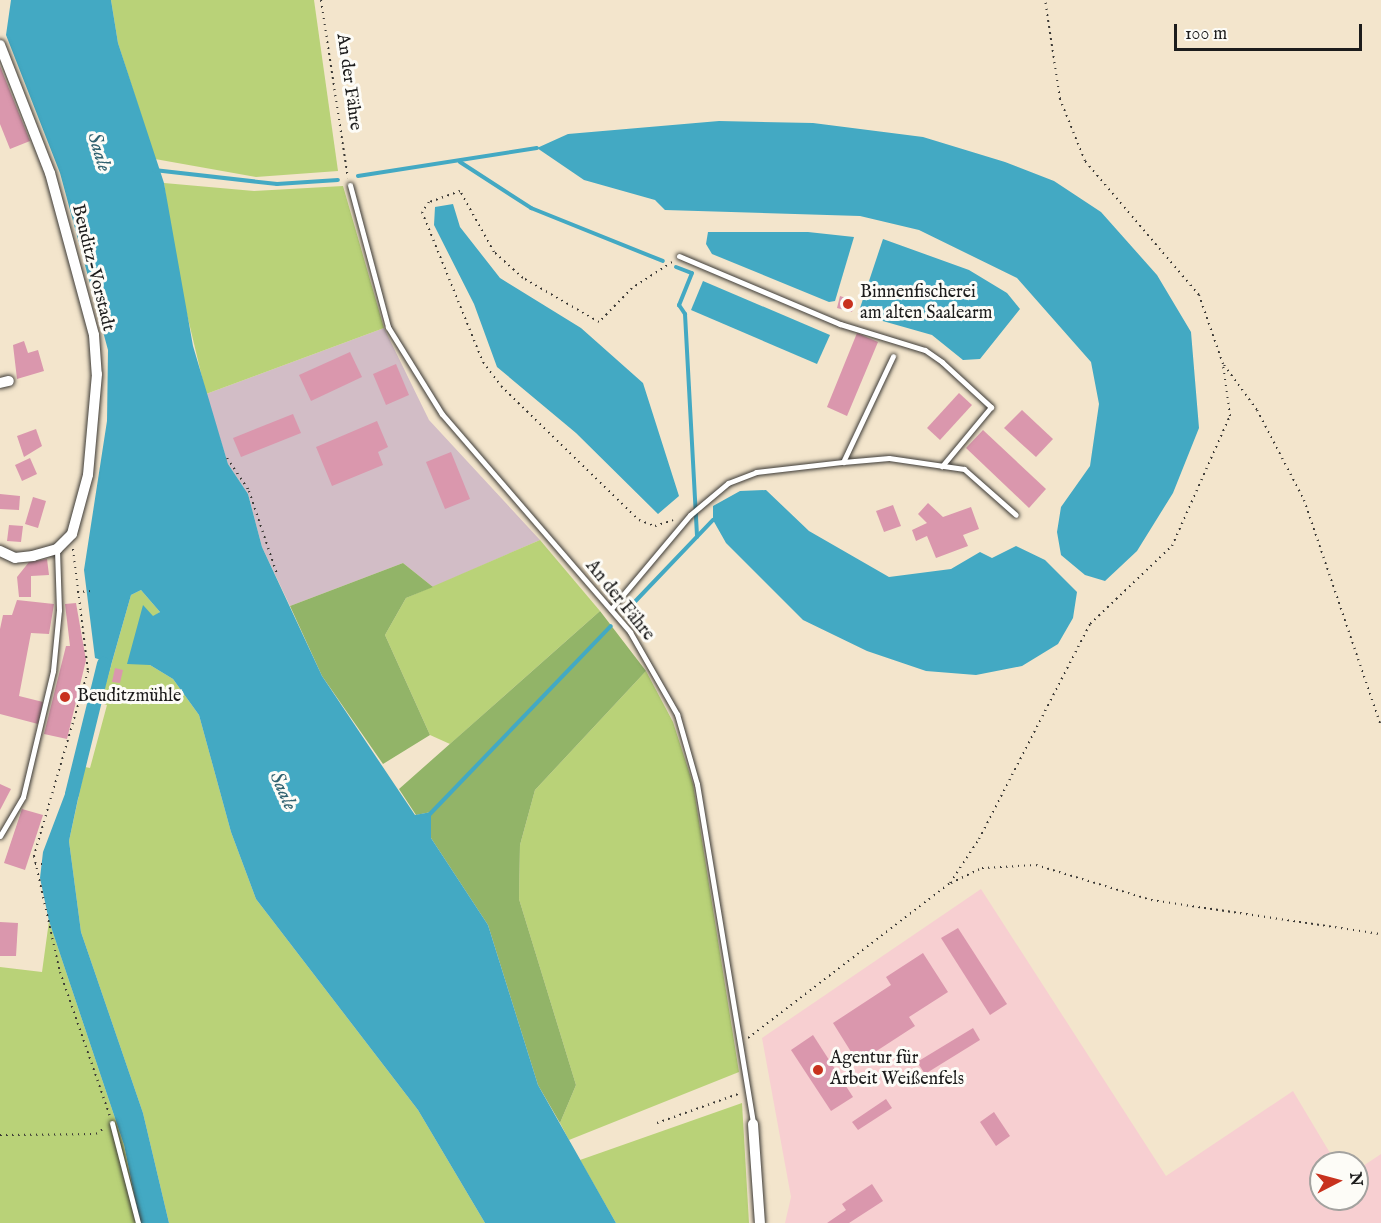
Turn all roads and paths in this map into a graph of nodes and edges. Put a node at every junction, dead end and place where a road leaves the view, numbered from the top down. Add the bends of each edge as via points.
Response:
1 (321, 0) edge
2 (1045, 0) edge
3 (0, 45) edge
4 (346, 168) dead end
5 (350, 185) dead end
6 (679, 256) joint
7 (893, 357) dead end
8 (1223, 364) junction
9 (227, 458) dead end
10 (843, 462) junction
11 (942, 466) junction
12 (690, 514) junction
13 (1016, 515) dead end
14 (72, 534) junction
15 (57, 549) junction
16 (0, 551) edge
17 (277, 574) dead end
18 (91, 591) dead end
19 (78, 592) junction
20 (611, 609) junction
21 (1381, 726) edge
22 (0, 837) edge
23 (35, 864) junction
24 (42, 864) dead end
25 (950, 883) junction
26 (1381, 934) edge
27 (743, 1041) junction
28 (749, 1090) junction
29 (112, 1123) junction
30 (657, 1123) dead end
31 (753, 1124) joint
32 (0, 1135) edge
33 (138, 1223) edge
34 (760, 1223) edge

1 - 4 path, An der Fähre
2 - 8 path via 1060,99 1085,161 1199,295
3 - 14 street, Beuditz-Vorstadt via 50,173 94,334 97,413
5 - 20 lane, An der Fähre via 388,327 442,414
6 - 11 lane via 840,324 925,350 942,362 991,407
6 - 12 path via 632,288 599,322 523,278 494,252 460,191 429,202 422,212 483,362 501,386 639,520 655,526
7 - 10 lane
8 - 21 path via 1257,410 1304,500
8 - 25 path via 1230,416 1172,546 1090,624 979,838
9 - 17 path via 249,491
10 - 11 lane via 890,458
10 - 12 lane via 756,472 728,483
11 - 13 lane via 964,470
12 - 20 lane
14 - 15 street
14 - 19 path
15 - 16 street via 15,558
15 - 22 lane via 59,610 53,671 23,797
18 - 19 path
19 - 23 path via 88,671 60,782 36,843
20 - 27 lane, An der Fähre via 677,714 697,784
23 - 24 path
23 - 29 path via 60,972
25 - 26 path via 982,868 1036,865 1151,900
25 - 27 path
27 - 28 lane, An der Fähre
28 - 30 path
28 - 31 lane, An der Fähre
29 - 32 path via 96,1134
29 - 33 lane
31 - 34 street

